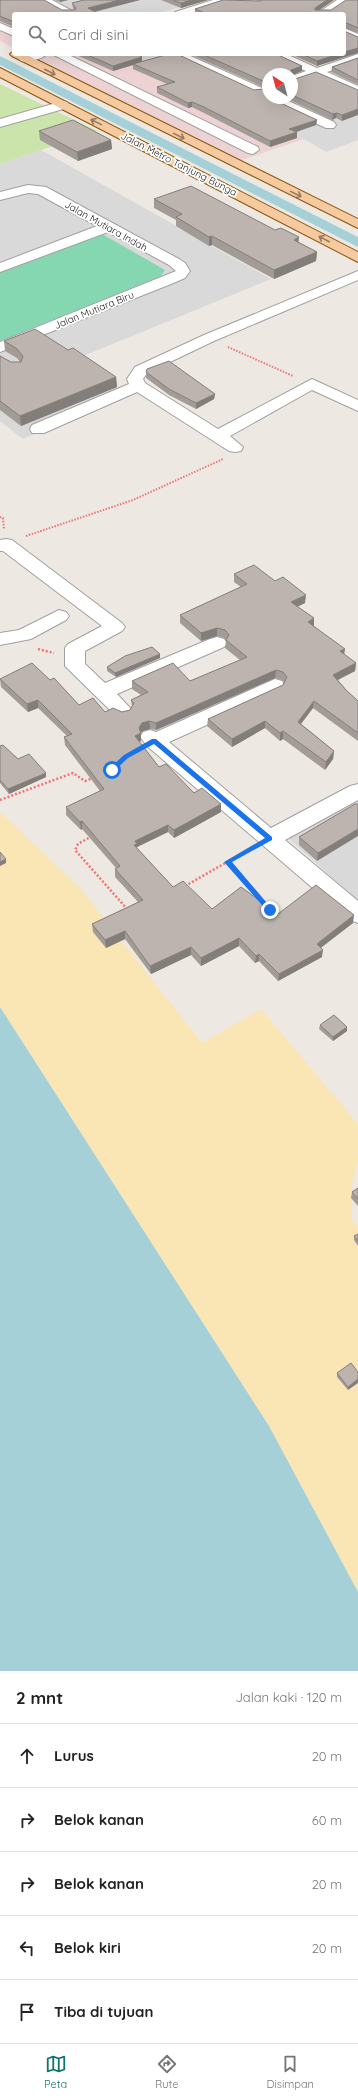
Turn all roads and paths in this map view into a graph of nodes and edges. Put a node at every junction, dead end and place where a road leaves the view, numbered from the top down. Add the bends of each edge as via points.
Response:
1 (43, 0) edge
2 (224, 0) edge
3 (345, 0) edge
4 (79, 2) edge
5 (58, 8) junction
6 (68, 12) edge
7 (188, 12) edge
8 (325, 12) edge
9 (0, 26) edge
10 (12, 32) edge
11 (346, 32) edge
12 (358, 38) edge
13 (19, 56) edge
14 (62, 56) edge
15 (181, 56) edge
16 (281, 56) edge
17 (358, 58) edge
18 (0, 72) edge
19 (318, 72) junction
20 (298, 78) edge
21 (358, 90) edge
22 (262, 91) edge
23 (138, 95) junction
24 (113, 103) junction
25 (285, 104) edge
26 (63, 105) junction
27 (0, 123) edge
28 (151, 125) junction
29 (330, 125) dead end
30 (125, 133) junction
31 (216, 155) junction
32 (0, 196) edge
33 (358, 224) edge
34 (107, 227) junction
35 (358, 258) edge
36 (0, 268) edge
37 (182, 268) joint
38 (358, 275) edge
39 (208, 338) junction
40 (2, 354) edge
41 (312, 384) junction
42 (138, 386) junction
43 (358, 406) edge
44 (38, 429) dead end
45 (218, 436) junction
46 (235, 447) joint
47 (3, 545) edge
48 (59, 616) dead end
49 (0, 639) edge
50 (217, 643) dead end
51 (275, 686) dead end
52 (103, 692) junction
53 (123, 711) edge
54 (99, 775) edge
55 (358, 791) edge
56 (0, 800) edge
57 (96, 834) edge
58 (270, 838) junction
59 (228, 862) junction
60 (182, 887) edge
61 (270, 910) edge
62 (132, 913) edge
63 (358, 914) edge

1 - 5 street
2 - 7 street
3 - 8 street
4 - 5 street
5 - 6 street
9 - 10 street
11 - 12 street
13 -> 24 main road
14 - 23 street
15 - 22 street
16 - 19 street
17 - 19 street
18 - 26 main road, Jalan Metro Tanjung Bunga
19 - 20 street
19 - 21 street
23 - 24 street
23 - 31 street via 248,148
24 - 28 main road
25 - 29 street
26 - 27 street
30 -> 26 main road, Jalan Metro Tanjung Bunga
28 - 30 main road
28 -> 31 main road
35 -> 30 main road, Jalan Metro Tanjung Bunga
31 -> 33 main road
32 - 34 street, Jalan Mutiara Indah via 28,189 41,190
34 - 36 street
34 - 37 street, Jalan Mutiara Indah
37 - 40 street, Jalan Mutiara Biru via 180,276
38 - 39 street
39 - 41 path
39 - 42 street via 143,368 135,379
41 - 43 street
41 - 45 street
42 - 44 street
42 - 45 street
45 - 46 street
46 - 47 path via 230,456 133,500
47 - 52 street via 115,627 74,649 76,666
48 - 49 street via 24,635
50 - 52 street
51 - 58 street via 152,739
52 - 53 street
54 - 56 path via 85,781 72,773
55 - 58 street
57 - 62 path via 78,844 75,850
58 - 59 path
58 - 63 street
59 - 60 path
59 - 61 path

